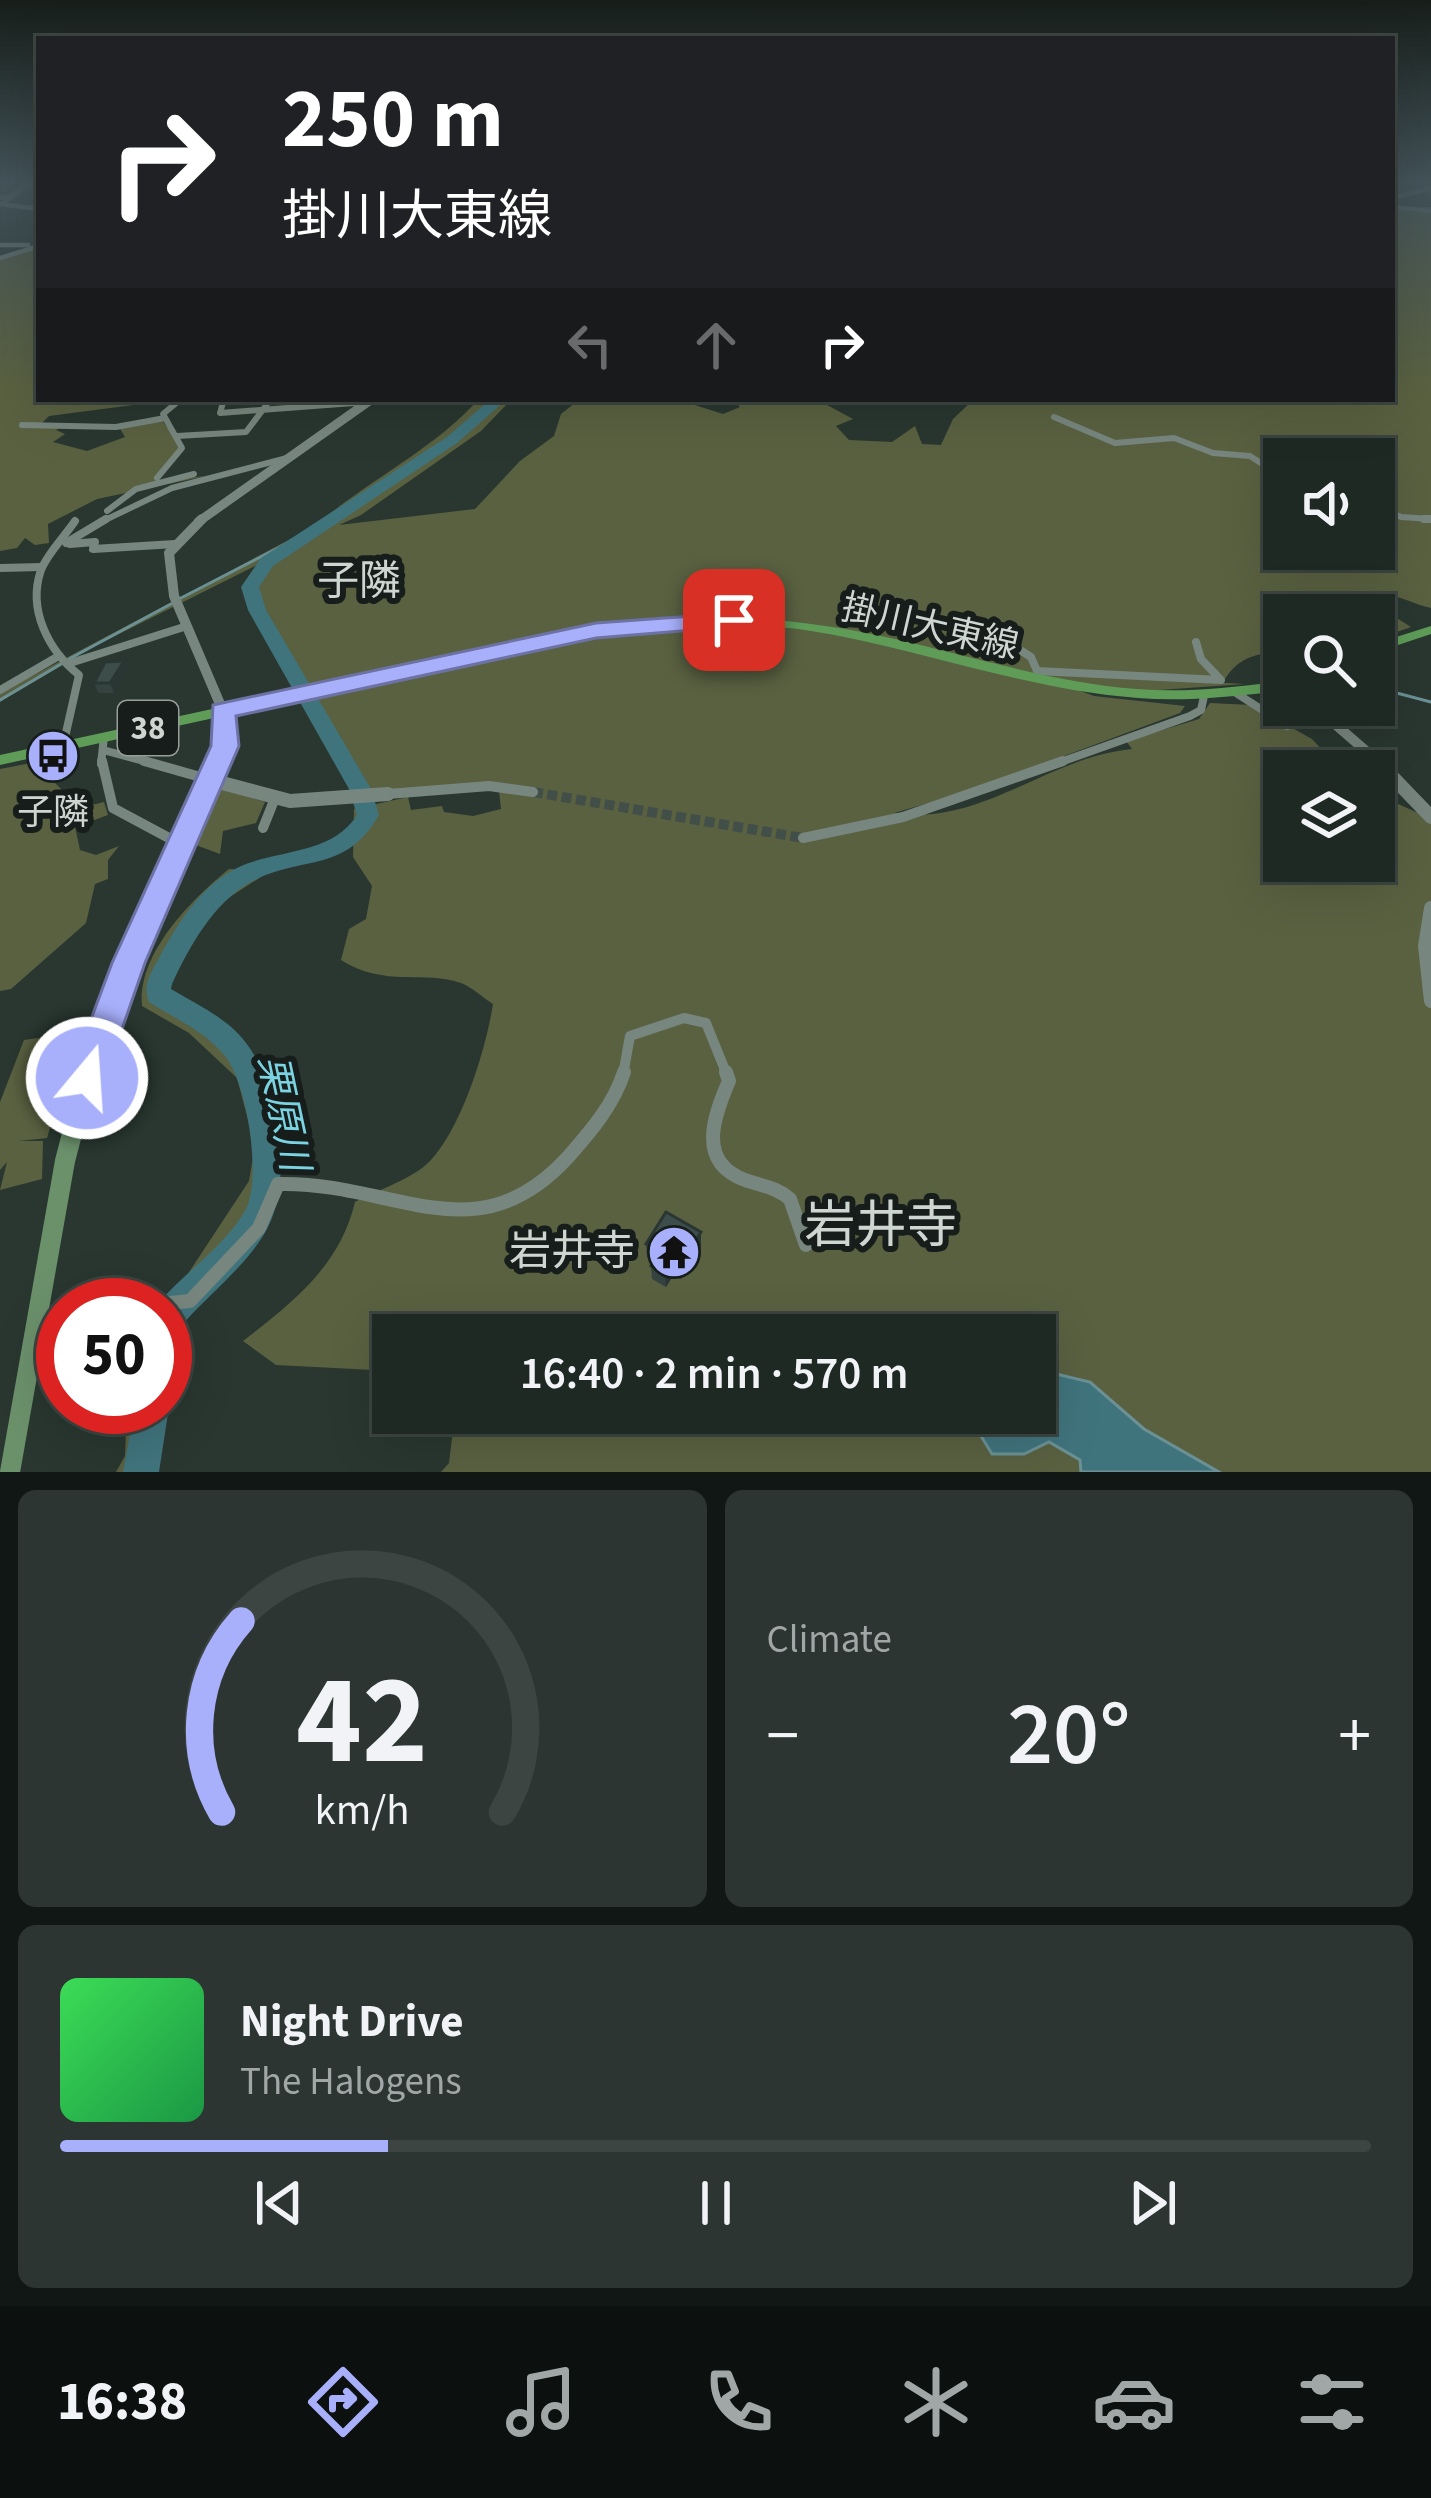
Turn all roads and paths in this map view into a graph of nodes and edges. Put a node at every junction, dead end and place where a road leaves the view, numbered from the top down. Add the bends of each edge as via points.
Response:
1 (176, 402) edge
2 (223, 402) edge
3 (270, 402) edge
4 (367, 402) edge
5 (315, 403) edge
6 (265, 411) junction
7 (1054, 417) dead end
8 (165, 418) junction
9 (22, 425) dead end
10 (177, 436) junction
11 (287, 458) junction
12 (1263, 464) edge
13 (250, 466) junction
14 (155, 480) junction
15 (1395, 513) edge
16 (104, 516) junction
17 (1431, 519) edge
18 (75, 521) dead end
19 (175, 544) junction
20 (61, 547) junction
21 (43, 567) junction
22 (0, 568) edge
23 (188, 626) junction
24 (1431, 630) edge
25 (1196, 642) dead end
26 (1395, 642) edge
27 (1012, 645) dead end
28 (62, 661) junction
29 (1117, 677) junction
30 (1263, 689) edge
31 (0, 690) edge
32 (1236, 693) junction
33 (1119, 694) junction
34 (1204, 696) junction
35 (1263, 710) edge
36 (223, 711) junction
37 (1337, 726) edge
38 (103, 743) junction
39 (63, 746) junction
40 (0, 760) edge
41 (211, 780) junction
42 (533, 793) tunnel mouth
43 (384, 794) joint
44 (275, 797) junction
45 (1431, 818) edge
46 (262, 828) dead end
47 (803, 838) tunnel mouth
48 (182, 845) junction
49 (1431, 908) edge
50 (1431, 1001) edge
51 (806, 1245) dead end
52 (192, 1295) edge
53 (35, 1329) joint
54 (10, 1472) edge

1 - 8 street
2 - 6 street via 220,413
3 - 6 street
4 - 11 street
5 - 6 street
6 - 10 street via 246,432
7 - 12 street via 1115,443 1174,438
8 - 9 street via 118,427
8 - 10 street
10 - 14 street via 182,448
11 - 13 street
11 - 19 street
13 - 14 street
13 - 16 street via 161,488
14 - 16 street
15 - 17 street
16 - 20 street
18 - 20 street
19 - 20 street
19 - 23 street via 166,563
20 - 21 street
21 - 22 street
21 - 28 street via 38,620
23 - 28 street
23 - 36 street
24 - 26 main road
25 - 29 street via 1221,680
27 - 29 street via 1037,670
28 - 31 street
28 - 39 street via 80,683
29 - 33 street
30 - 32 main road, 掛川大東線 / 38
32 - 34 main road, 掛川大東線 / 38
32 - 35 street
33 - 34 main road, 掛川大東線 / 38
33 - 36 main road, 掛川大東線 / 38 via 734,620 621,627
34 - 47 street via 1202,710 1190,716 974,799
36 - 38 main road, 掛川大東線 / 38
36 - 41 main road via 225,746
37 - 45 street
38 - 39 main road, 掛川大東線 / 38
38 - 41 street
38 - 48 street via 104,789 113,808
39 - 40 main road, 掛川大東線 / 38
41 - 44 street
41 - 48 main road
42 - 43 street via 489,786
43 - 44 street
44 - 46 street
48 - 53 main road via 95,1047
49 - 50 street
51 - 52 street via 800,1213 785,1194 737,1177 711,1150 708,1131 729,1081 706,1023 684,1018 630,1036 624,1088 555,1177 503,1209 445,1212 320,1178 278,1184 259,1228
53 - 54 main road

